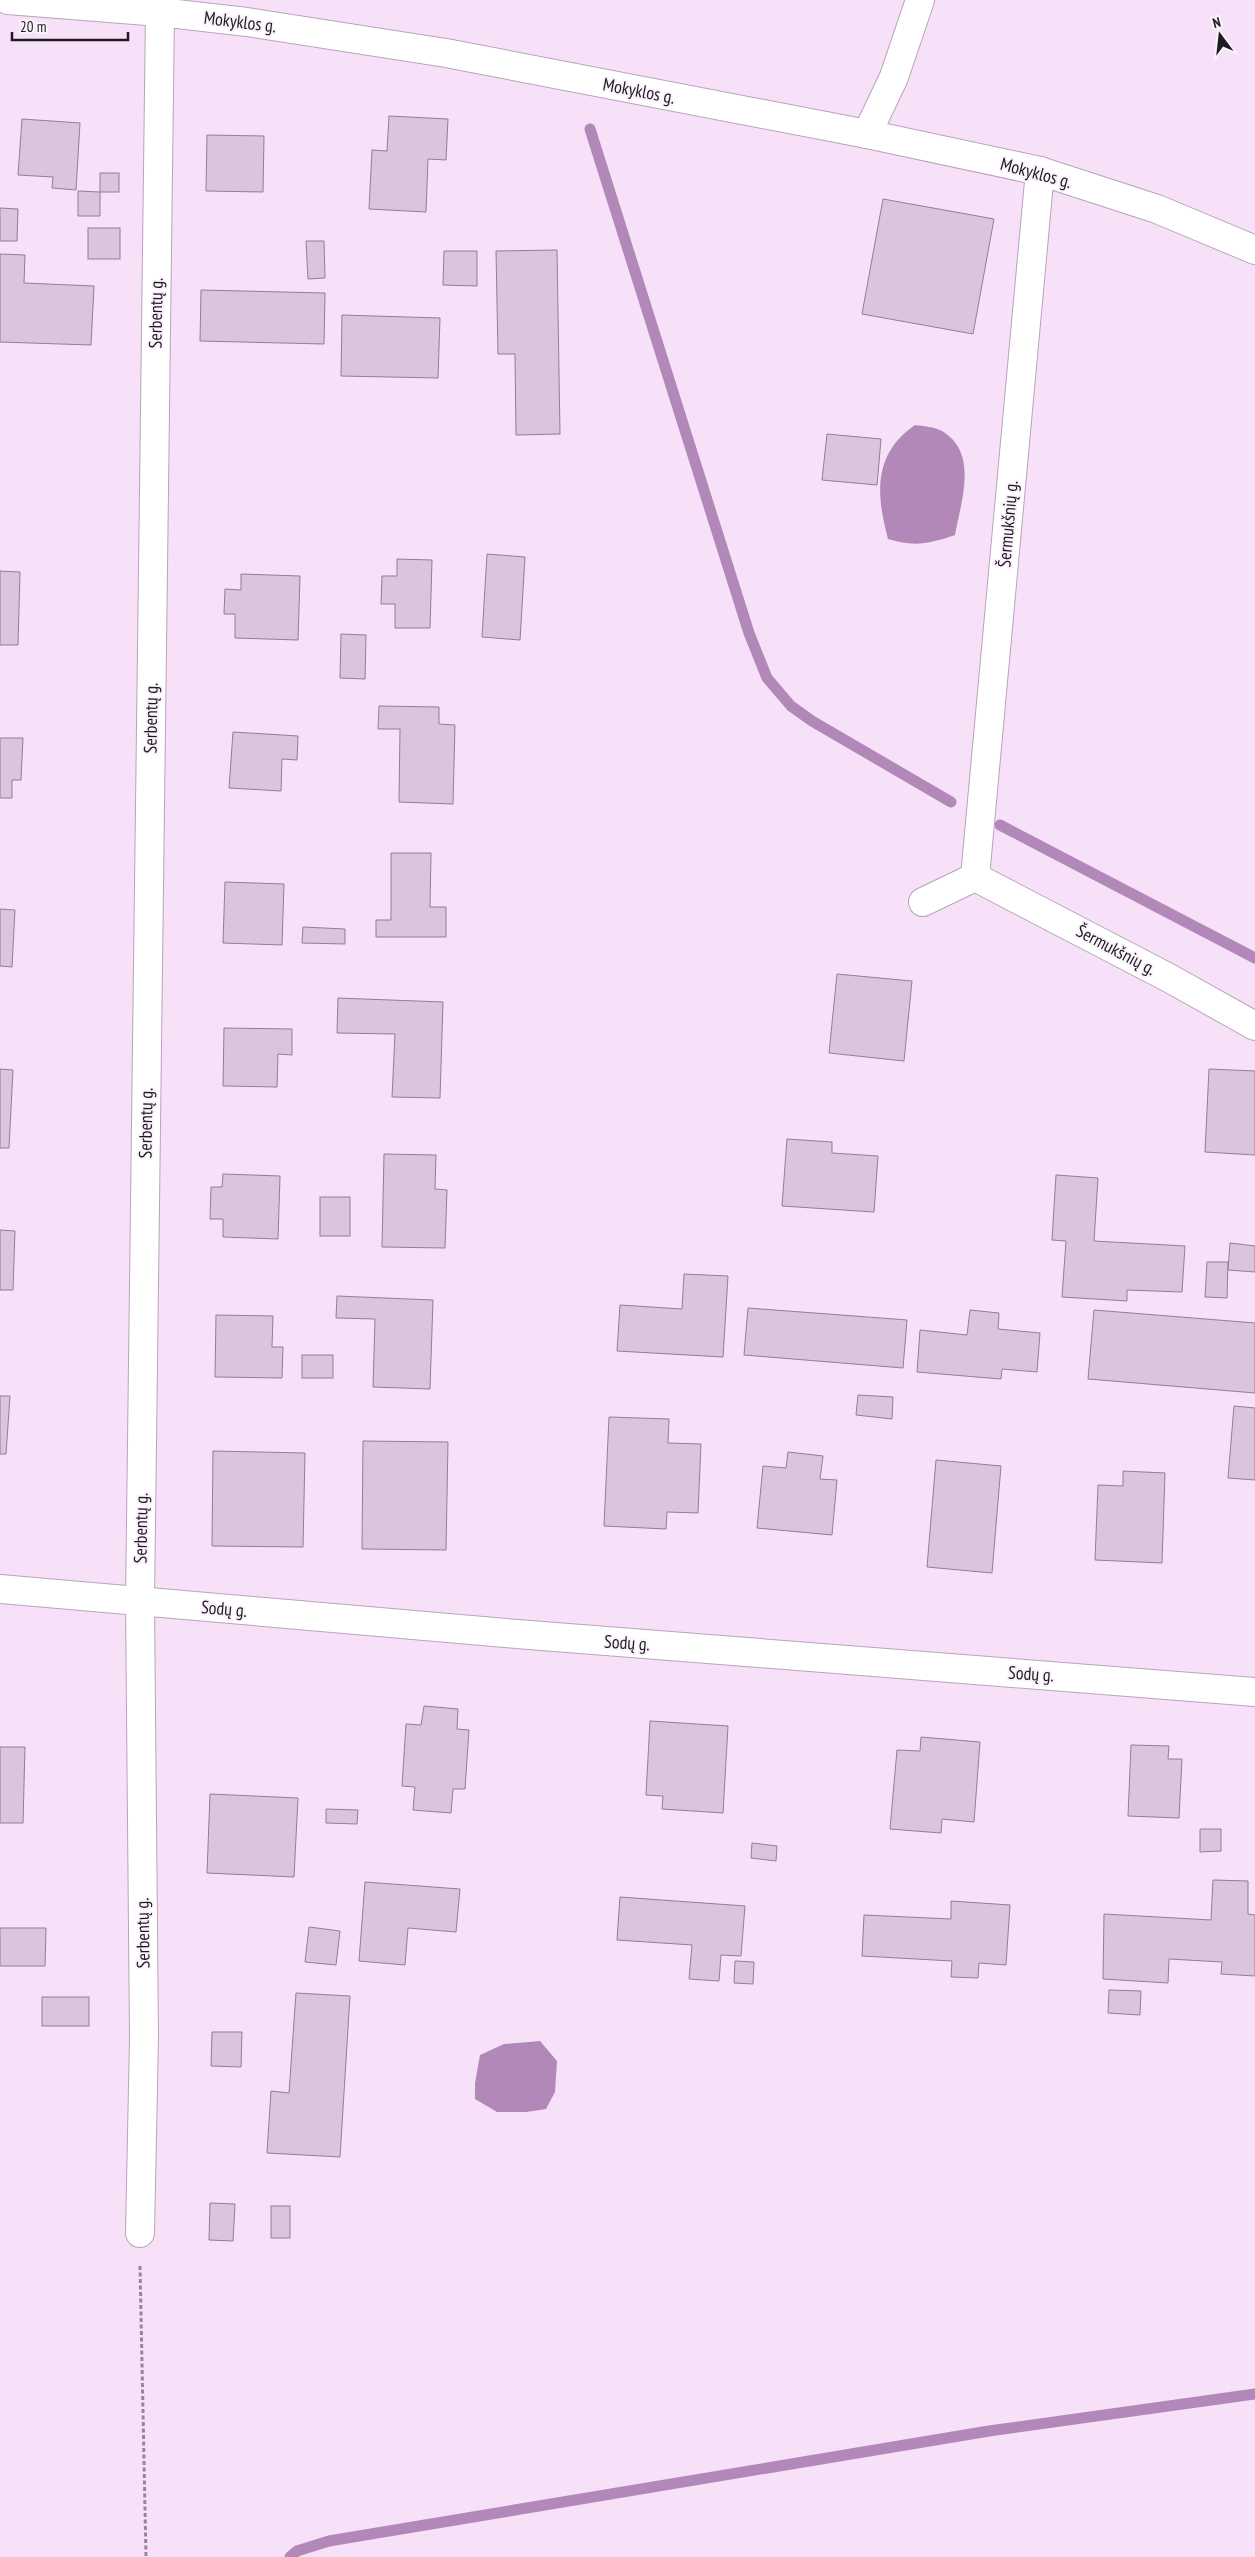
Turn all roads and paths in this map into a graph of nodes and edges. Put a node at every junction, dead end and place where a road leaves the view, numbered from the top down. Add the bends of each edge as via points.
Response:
1 (8, 0) edge
2 (920, 0) edge
3 (160, 12) junction
4 (867, 134) junction
5 (1040, 171) junction
6 (1255, 250) edge
7 (975, 877) junction
8 (923, 902) dead end
9 (1255, 1026) edge
10 (0, 1589) edge
11 (140, 1602) junction
12 (1255, 1692) edge
13 (140, 2233) joint
14 (146, 2557) edge

1 - 3 street, Mokyklos g.
2 - 4 street via 894,77
3 - 4 street, Mokyklos g. via 446,53
3 - 11 street, Serbentų g.
4 - 5 street, Mokyklos g.
5 - 6 street, Mokyklos g. via 1157,209
5 - 7 street, Šermukšnių g.
7 - 8 street
7 - 9 street, Šermukšnių g.
10 - 11 street, Sodų g.
11 - 12 street, Sodų g.
11 - 13 street, Serbentų g. via 144,2038
13 - 14 path

